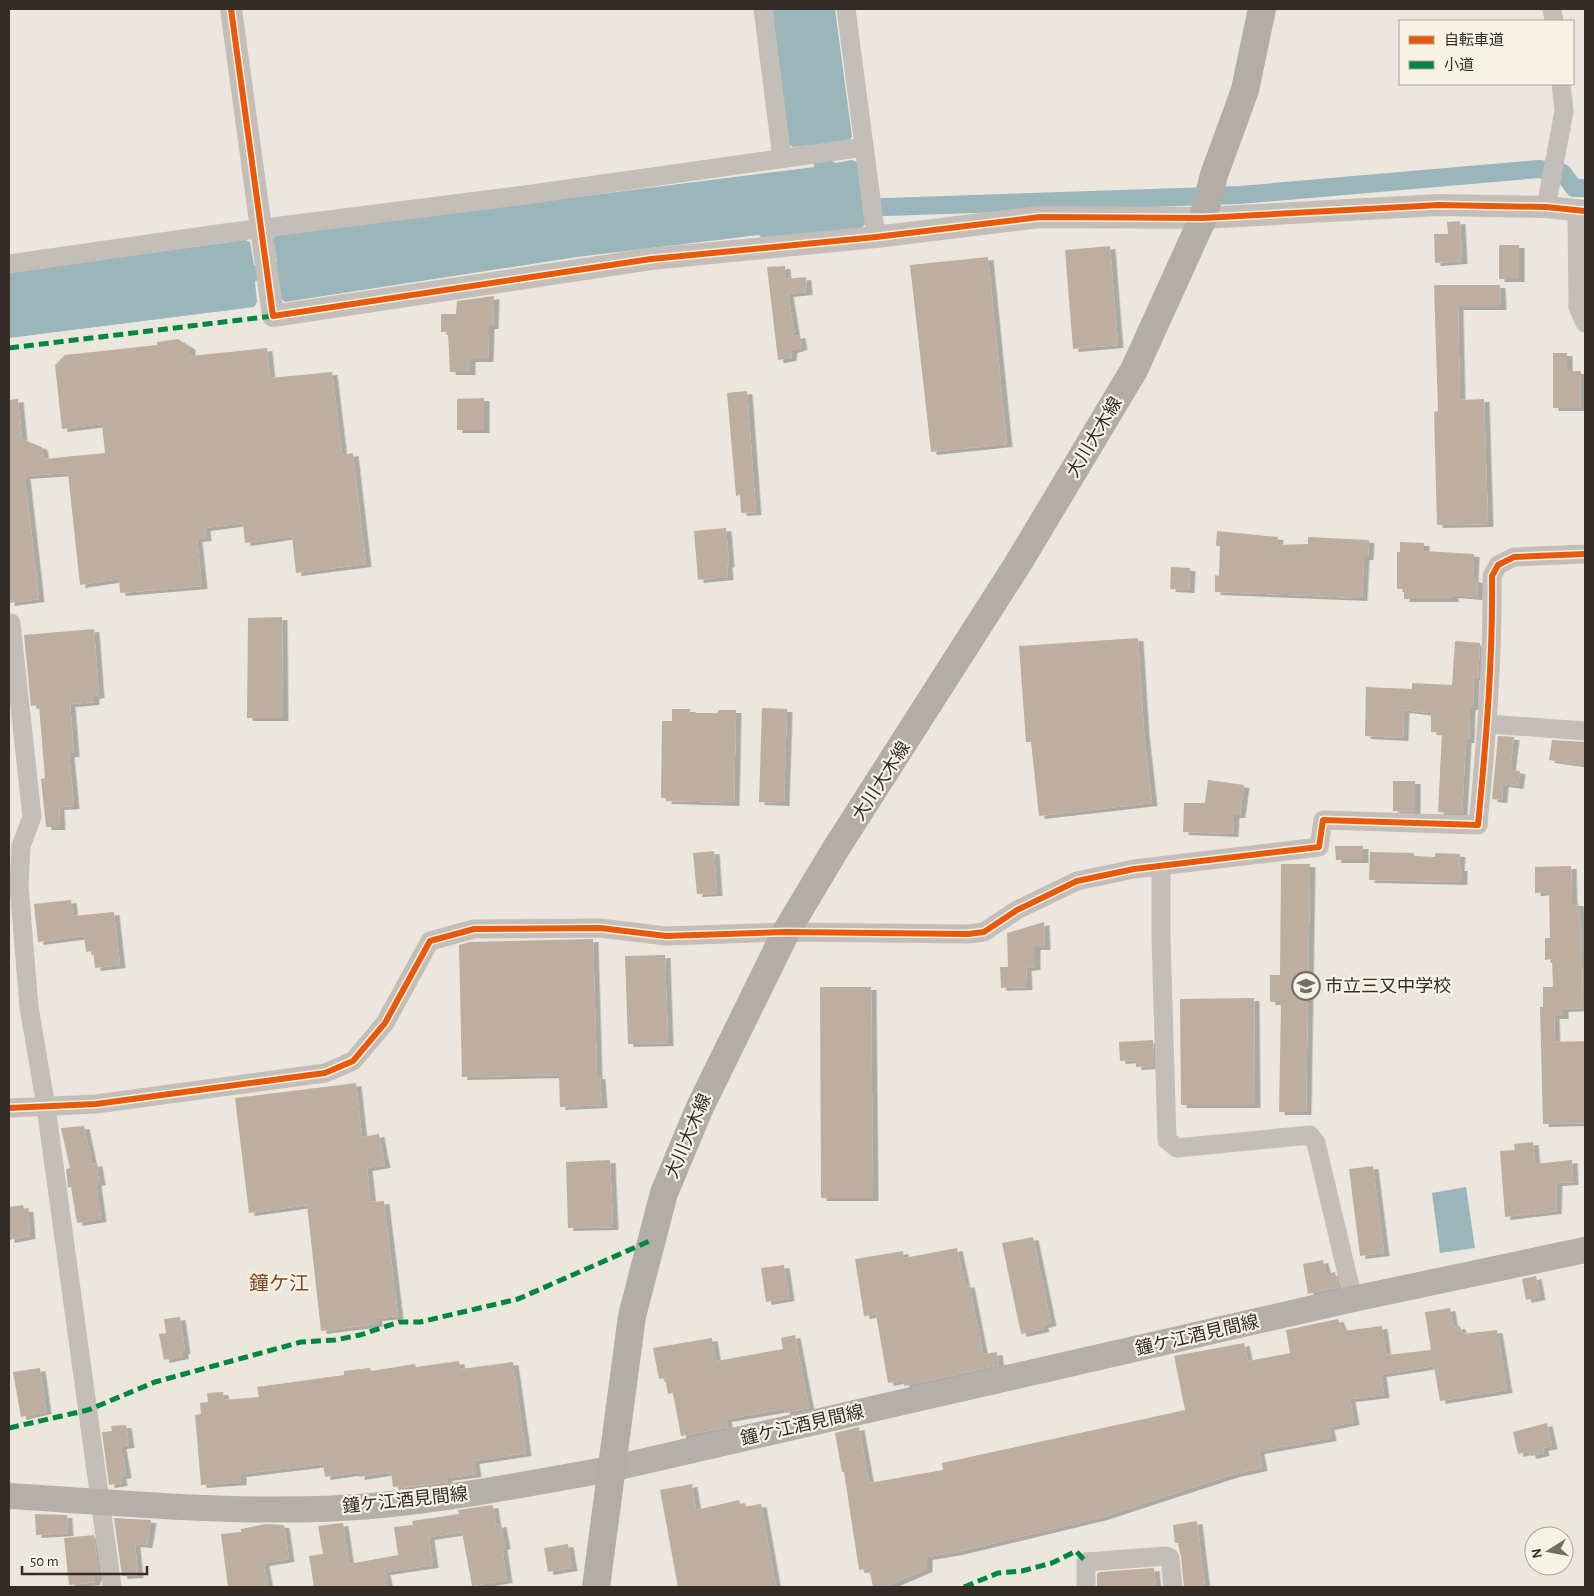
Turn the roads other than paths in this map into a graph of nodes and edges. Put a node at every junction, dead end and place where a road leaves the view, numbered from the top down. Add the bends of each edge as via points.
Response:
1 (231, 9) edge
2 (763, 9) edge
3 (846, 9) edge
4 (1262, 9) edge
5 (1561, 85) edge
6 (859, 147) junction
7 (786, 157) junction
8 (1546, 207) junction
9 (1581, 211) edge
10 (1203, 214) junction
11 (876, 232) junction
12 (261, 235) junction
13 (9, 264) edge
14 (1585, 323) edge
15 (1585, 554) edge
16 (11, 623) dead end
17 (1488, 724) junction
18 (1585, 731) edge
19 (1161, 866) junction
20 (14, 886) edge
21 (786, 932) junction
22 (17, 964) edge
23 (46, 1107) junction
24 (9, 1108) edge
25 (1585, 1250) edge
26 (1353, 1299) junction
27 (610, 1469) junction
28 (9, 1496) edge
29 (101, 1502) junction
30 (112, 1587) edge
31 (596, 1587) edge
32 (1086, 1587) edge
33 (1173, 1587) edge

1 - 12 street
2 - 7 street
3 - 6 street
4 - 10 main road, 大川大木線 via 1245,90
5 - 8 street via 1564,111
6 - 7 street
6 - 11 street
7 - 12 street
8 - 9 street
8 - 10 street via 1439,205
9 - 14 street via 1578,307
10 - 11 street via 1040,217
10 - 21 main road, 大川大木線 via 1134,370 1014,570
11 - 12 street via 651,259 273,316
12 - 13 street via 226,233
15 - 17 street via 1514,557 1498,566 1492,576
16 - 20 street via 32,817 21,846
17 - 18 street
17 - 19 street via 1478,825 1324,820 1319,847
19 - 21 street via 1077,881 1017,910 984,932
19 - 26 street via 1167,1140 1177,1148 1310,1135 1316,1143
20 - 22 street
21 - 23 street via 666,936 600,928 474,929 430,941 385,1023 353,1061 325,1073 163,1096
21 - 27 main road, 大川大木線 via 700,1106 664,1193 632,1316
22 - 23 street via 29,1007
23 - 24 street
23 - 29 street
25 - 26 main road, 鐘ケ江酒見間線
26 - 27 main road, 鐘ケ江酒見間線
27 - 29 main road, 鐘ケ江酒見間線 via 478,1492 370,1506 281,1510
27 - 31 main road, 大川大木線
28 - 29 main road, 鐘ケ江酒見間線
29 - 30 street
32 - 33 street via 1086,1562 1166,1556 1170,1558

